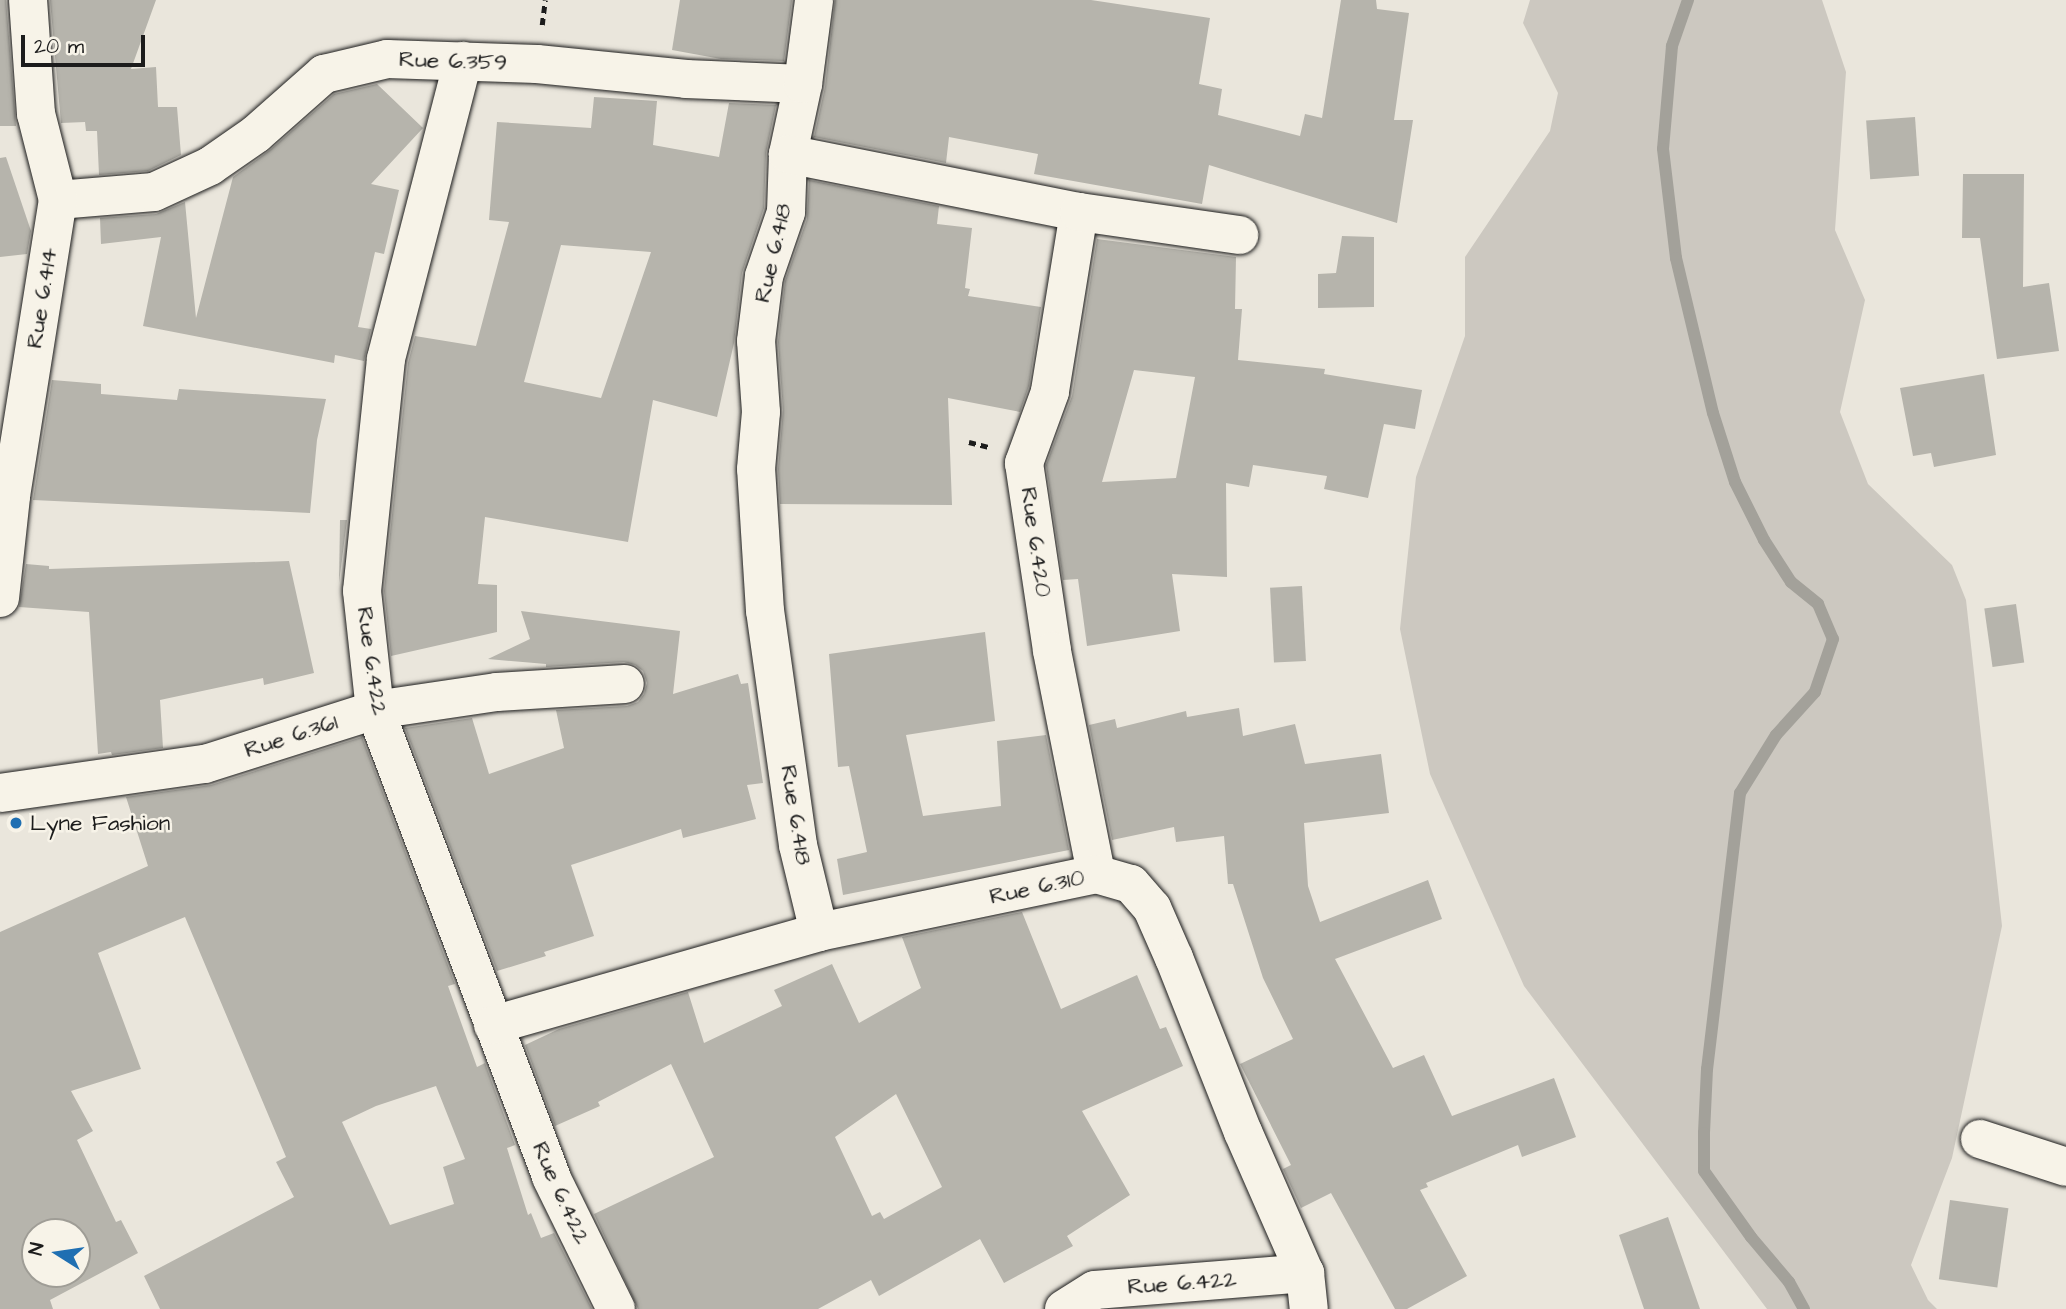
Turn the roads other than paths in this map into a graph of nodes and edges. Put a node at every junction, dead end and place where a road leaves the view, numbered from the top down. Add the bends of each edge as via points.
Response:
1 (28, 0) edge
2 (814, 0) edge
3 (463, 61) junction
4 (803, 84) junction
5 (788, 154) junction
6 (58, 200) junction
7 (1079, 212) junction
8 (1239, 235) dead end
9 (0, 598) edge
10 (625, 684) dead end
11 (375, 709) junction
12 (0, 793) edge
13 (1096, 874) junction
14 (819, 932) junction
15 (493, 1025) junction
16 (1980, 1139) dead end
17 (2066, 1167) edge
18 (1307, 1291) edge
19 (616, 1309) edge
20 (1064, 1309) edge

1 - 6 street, Rue 6.414 via 36,114
2 - 4 street
3 - 4 street, Rue 6.359
3 - 6 street, Rue 6.359 via 387,60 324,74 256,134 210,166 154,191
3 - 11 street, Rue 6.422 via 386,359 362,591
4 - 5 street, Rue 6.418
5 - 7 street
5 - 14 street, Rue 6.418 via 786,212 764,276 756,341 761,412 756,469 765,611 798,845
6 - 9 street, Rue 6.414 via 11,496
7 - 8 street
7 - 13 street, Rue 6.420 via 1050,392 1024,463 1052,651
10 - 11 street, Rue 6.361 via 497,692
11 - 12 street, Rue 6.361 via 205,764
11 - 15 street, Rue 6.422
13 - 14 street, Rue 6.310
13 - 18 street, Rue 6.310 via 1131,884 1152,908
14 - 15 street, Rue 6.310
15 - 19 street, Rue 6.422 via 551,1177
16 - 17 street
18 - 20 street, Rue 6.422 via 1094,1290

